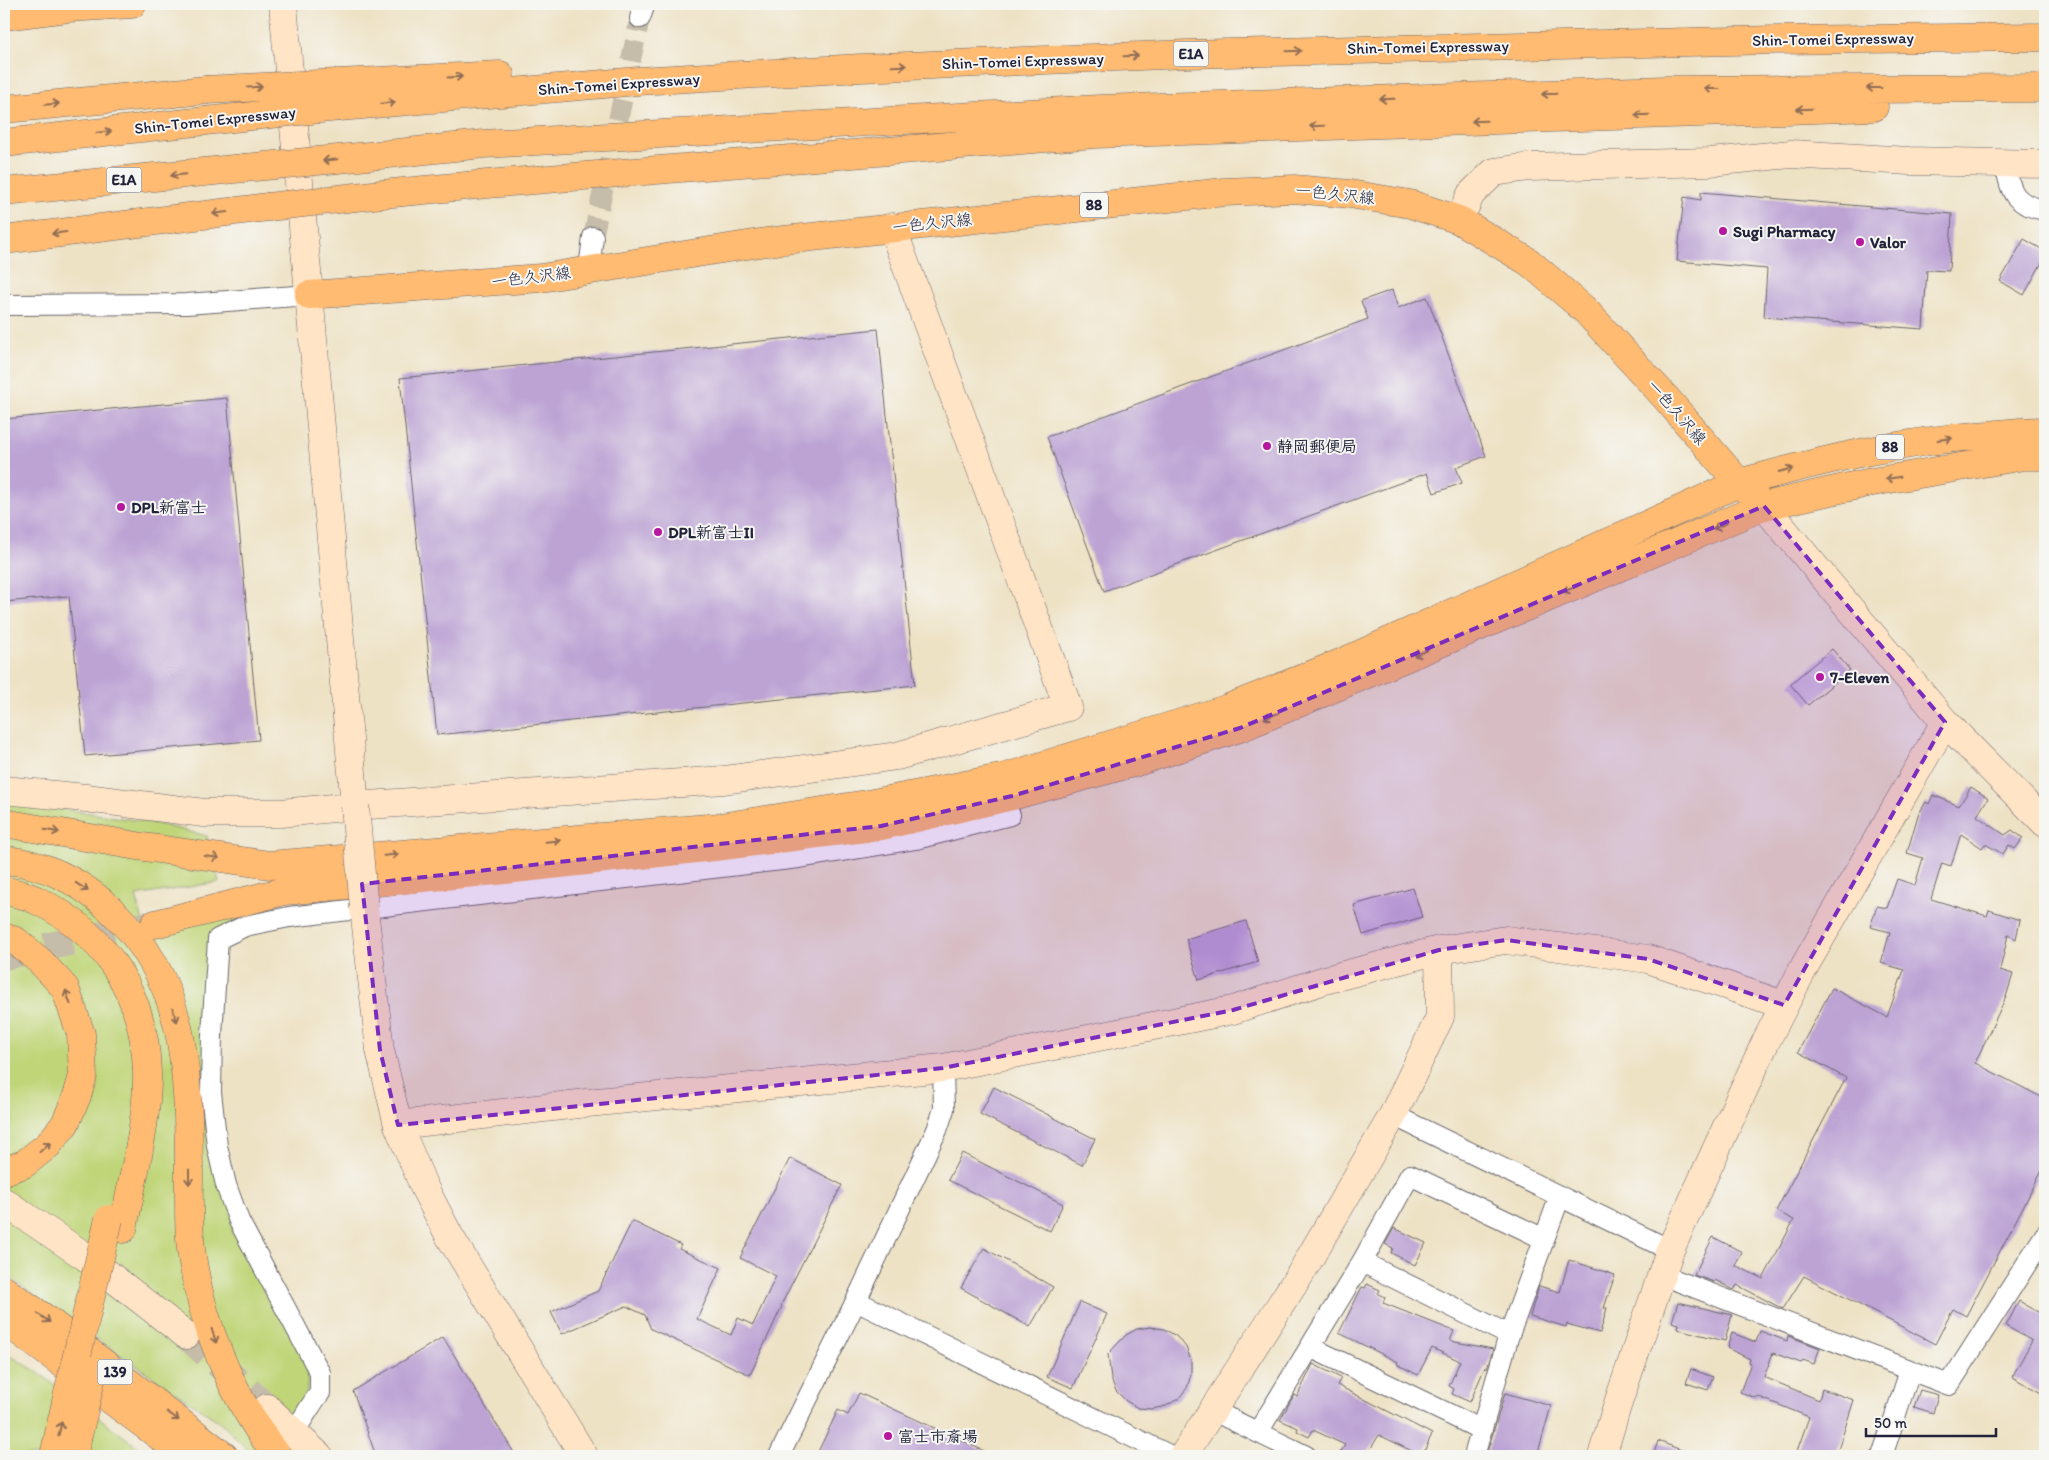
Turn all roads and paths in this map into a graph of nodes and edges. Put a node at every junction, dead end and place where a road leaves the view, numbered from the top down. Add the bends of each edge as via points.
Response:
1 (132, 4) edge
2 (283, 4) edge
3 (4, 16) edge
4 (2045, 37) edge
5 (2045, 88) edge
6 (338, 95) junction
7 (2045, 100) edge
8 (4, 109) edge
9 (4, 143) edge
10 (2006, 164) junction
11 (2045, 164) edge
12 (4, 192) edge
13 (2045, 210) edge
14 (1458, 220) junction
15 (892, 227) junction
16 (593, 237) tunnel mouth
17 (4, 240) edge
18 (589, 269) junction
19 (309, 295) junction
20 (4, 305) edge
21 (2043, 434) edge
22 (1739, 483) junction
23 (1764, 506) junction
24 (1945, 722) junction
25 (4, 790) edge
26 (355, 806) junction
27 (1010, 815) dead end
28 (4, 823) edge
29 (2045, 823) edge
30 (4, 860) edge
31 (4, 890) edge
32 (4, 907) edge
33 (364, 908) junction
34 (155, 924) tunnel mouth
35 (4, 938) edge
36 (1439, 950) junction
37 (1784, 1006) junction
38 (943, 1068) junction
39 (1393, 1115) junction
40 (398, 1125) junction
41 (4, 1172) edge
42 (1560, 1196) junction
43 (4, 1202) edge
44 (116, 1224) junction
45 (2045, 1235) edge
46 (1544, 1239) junction
47 (1362, 1262) junction
48 (1666, 1263) junction
49 (4, 1290) edge
50 (856, 1302) junction
51 (4, 1320) edge
52 (186, 1335) tunnel mouth
53 (1509, 1335) junction
54 (4, 1339) edge
55 (1310, 1347) junction
56 (1910, 1372) junction
57 (75, 1406) junction
58 (267, 1408) tunnel mouth
59 (1214, 1411) junction
60 (1482, 1430) junction
61 (1258, 1432) junction
62 (294, 1433) junction
63 (54, 1456) edge
64 (73, 1456) edge
65 (157, 1456) edge
66 (186, 1456) edge
67 (224, 1456) edge
68 (278, 1456) edge
69 (319, 1456) edge
70 (584, 1456) edge
71 (779, 1456) edge
72 (1171, 1456) edge
73 (1183, 1456) edge
74 (1306, 1456) edge
75 (1474, 1456) edge
76 (1602, 1456) edge
77 (1882, 1456) edge

1 - 3 main road
2 - 19 street
6 -> 4 main road, Shin-Tomei Expressway / E1A via 1187,54 1765,40
5 -> 12 main road, E1A, bridge via 1666,90 1100,109 483,144
8 -> 6 main road, bridge via 206,90
9 -> 6 main road, Shin-Tomei Expressway / E1A, bridge via 205,121
7 -> 17 main road, bridge via 1095,134 382,194
10 - 11 street
10 - 13 street via 2008,184 2019,201
10 - 14 street via 1791,154 1710,162 1530,167 1494,172 1472,194
14 - 15 main road, 一色久沢線 / 88 via 1410,204 1294,189 1224,192
14 - 22 main road, 一色久沢線 / 88 via 1529,262 1585,310
15 - 18 main road, 一色久沢線 / 88
15 - 26 street via 1068,707 897,756 743,778
16 - 18 street
18 - 19 main road, 一色久沢線 / 88 via 541,278
19 - 20 street via 186,304
19 - 26 street
22 -> 21 main road, 88 via 1824,460 1909,444
21 -> 23 main road, 88 via 2024,456
22 - 23 main road, 一色久沢線 / 88
28 -> 22 main road via 270,865 720,827 873,803 1006,776 1226,709 1343,662
23 - 24 street
23 -> 34 main road via 1240,728 1137,762 1012,796 871,827 284,892
24 - 29 street
24 - 37 street
25 - 26 street via 204,813 280,813
26 - 33 street, bridge
27 - 33 street via 916,839 799,858
30 -> 68 main road via 46,868 94,895 135,934 157,968 179,1026 187,1082 191,1250 202,1297 228,1375 246,1412
31 - 44 main road via 35,899 88,934 113,962 132,997 143,1036 147,1072 144,1119
32 - 44 main road via 28,914 56,929 79,948 101,974 117,1003 127,1033 132,1075
33 - 40 street via 380,1050
33 - 62 street via 245,926 218,940 211,1092 217,1146 239,1221 320,1373 320,1393
41 -> 35 main road via 24,1164 48,1145 65,1124 83,1076 81,1034 65,988 16,941
36 - 37 street via 1506,940 1648,959
36 - 38 street via 1325,980 1233,1010
36 - 39 street via 1440,1017
37 - 48 street
38 - 40 street
38 - 50 street via 944,1108 937,1130
39 - 42 street
39 - 59 street via 1301,1273
40 - 70 street via 424,1187 450,1237
42 - 46 street
42 - 48 street
43 - 52 street via 86,1257
44 - 57 main road, bridge
45 - 56 street via 1948,1385
46 - 47 street via 1410,1175
46 - 53 street
47 - 53 street
47 - 55 street
48 - 56 street
48 - 76 street
49 -> 67 main road, 139
50 - 71 street
50 - 72 street
51 - 66 main road, 139
53 - 60 street
54 - 65 main road via 81,1393
55 - 60 street
55 - 61 street
56 - 77 street
63 -> 57 main road
57 - 64 main road
58 - 62 street
59 - 61 street
59 - 73 street
60 - 75 street
61 - 74 street
62 - 69 street

